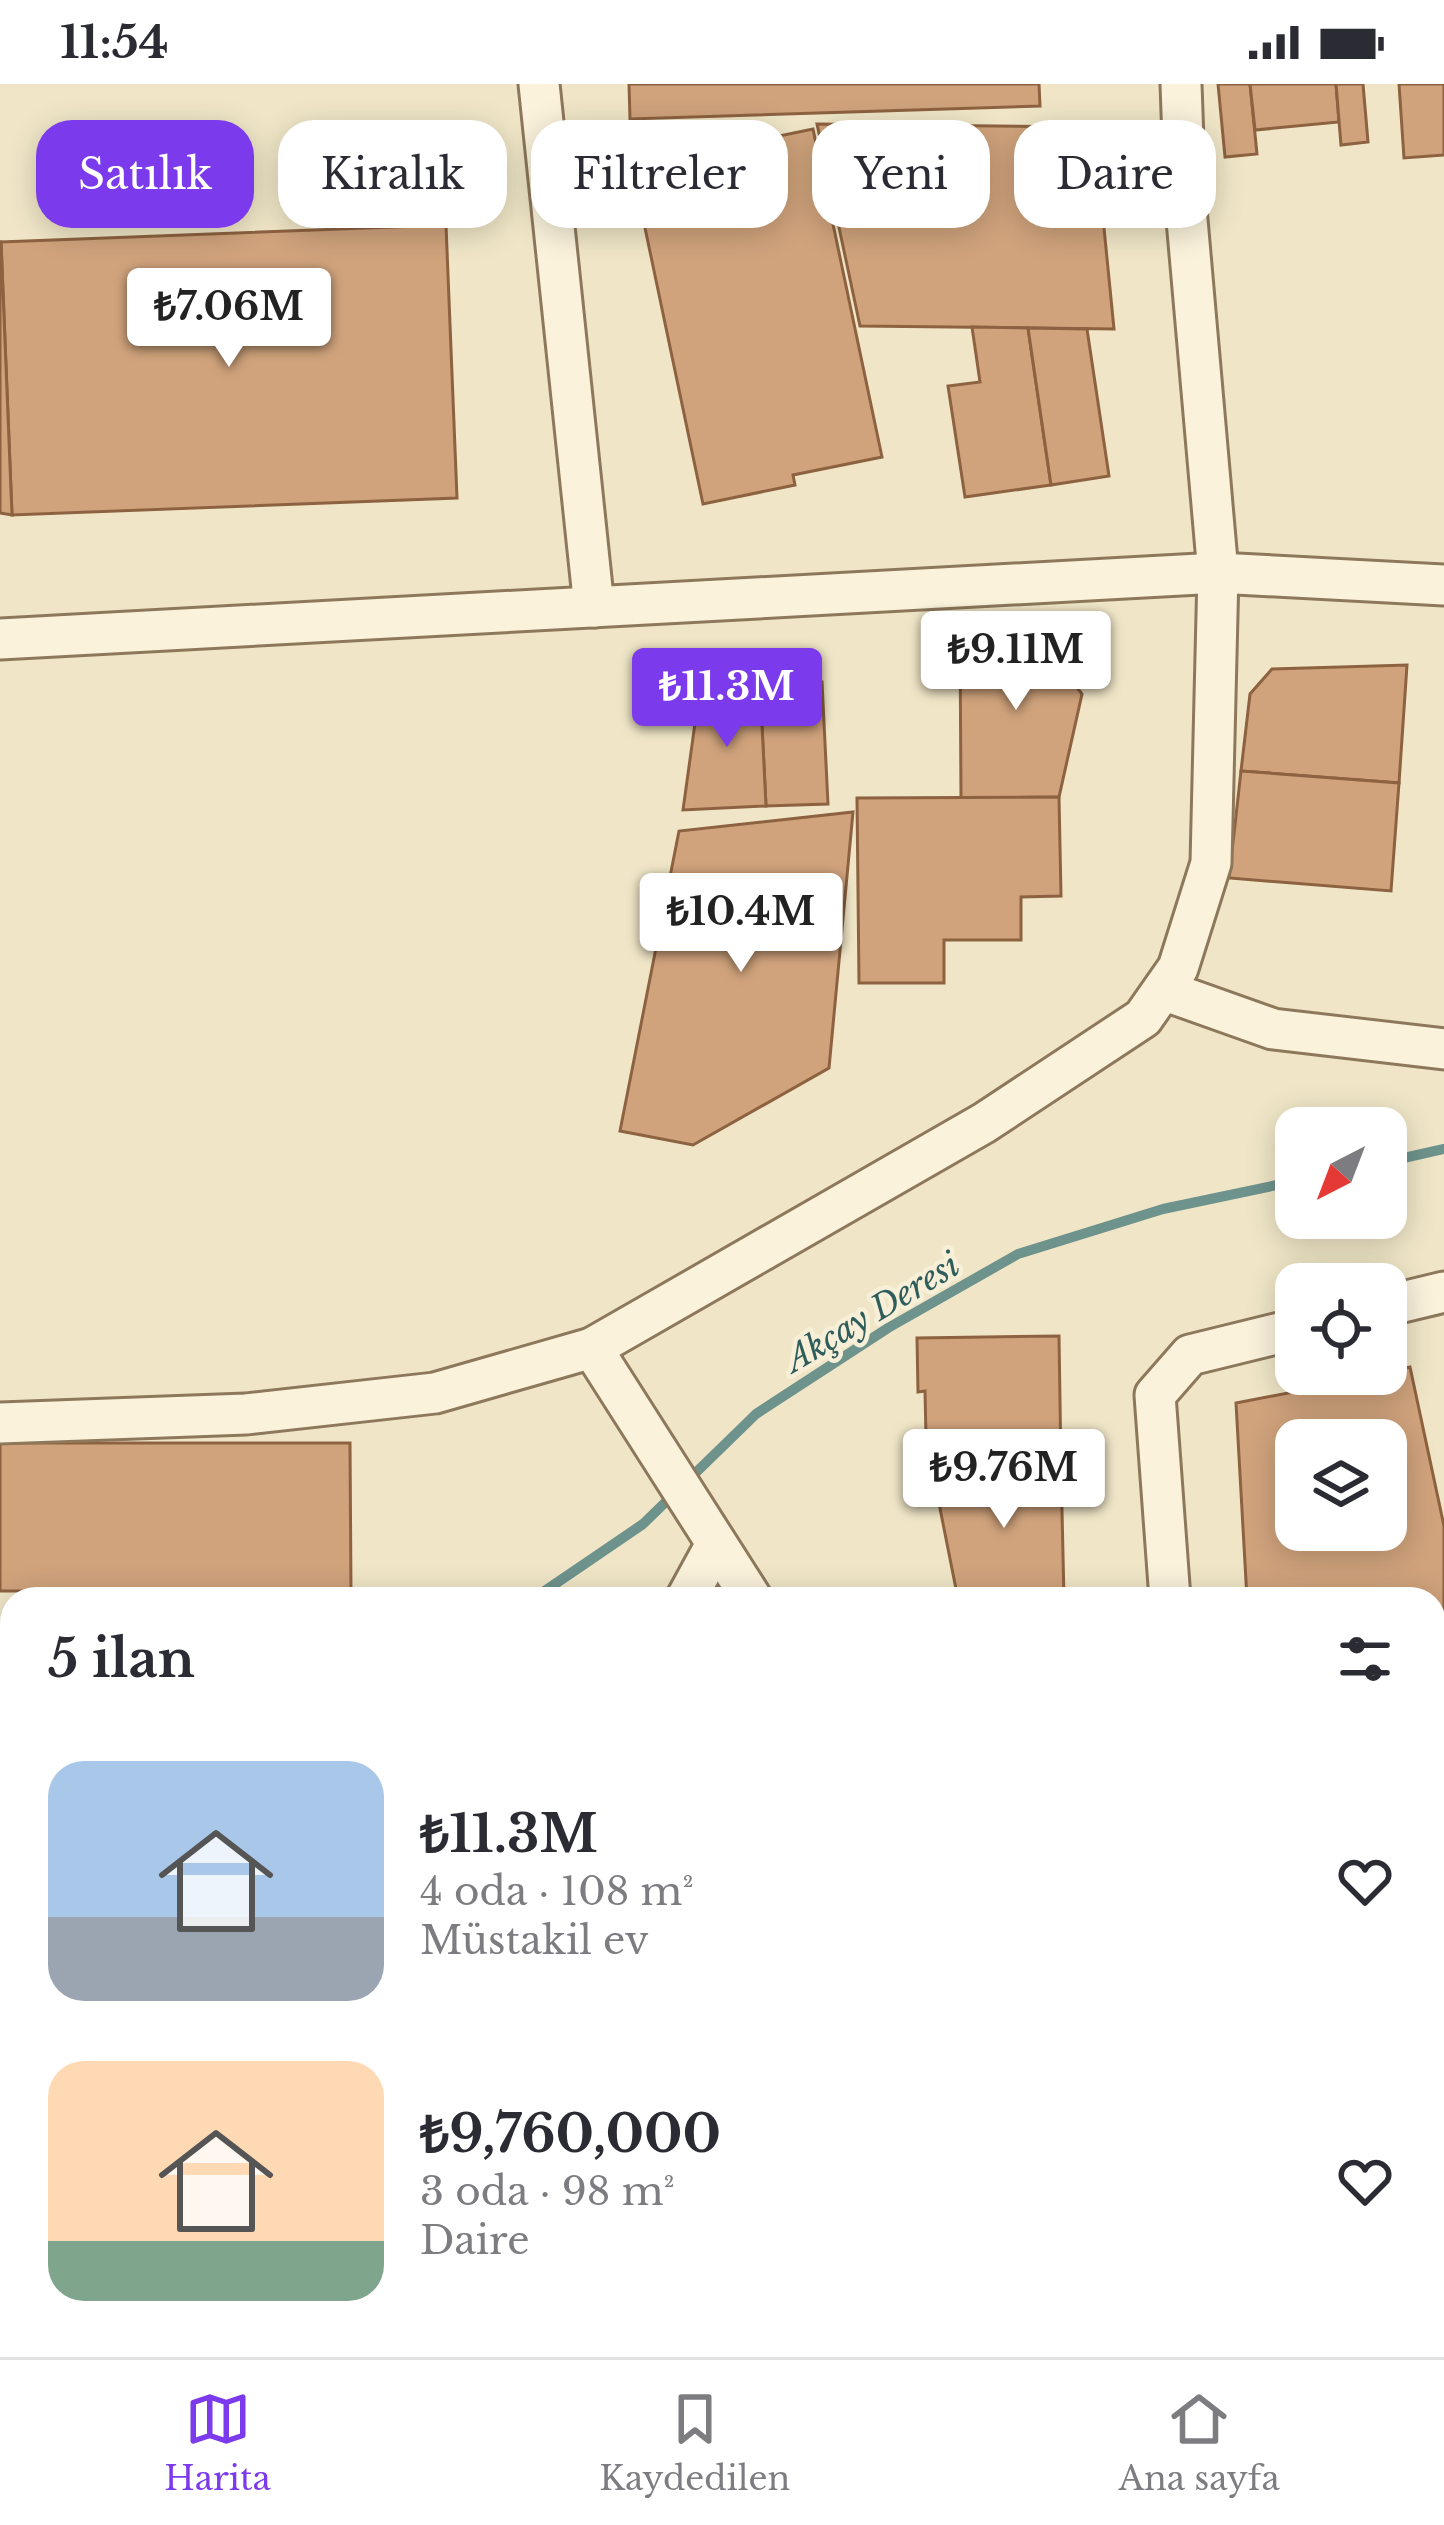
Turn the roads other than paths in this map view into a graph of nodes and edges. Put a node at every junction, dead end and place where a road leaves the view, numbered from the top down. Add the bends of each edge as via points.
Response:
1 (538, 84) edge
2 (1181, 84) edge
3 (1218, 573) junction
4 (1444, 585) edge
5 (594, 607) junction
6 (0, 640) edge
7 (1163, 990) junction
8 (1444, 1049) edge
9 (1444, 1292) edge
10 (1407, 1301) edge
11 (1275, 1334) edge
12 (592, 1348) junction
13 (0, 1424) edge
14 (716, 1544) junction
15 (693, 1587) edge
16 (744, 1587) edge
17 (1168, 1587) edge

1 - 5 street
2 - 3 street
3 - 4 street
3 - 5 street
3 - 7 street via 1211,863 1178,968
5 - 6 street
7 - 8 street via 1273,1029
7 - 12 street via 1143,1018 984,1123
9 - 10 street
11 - 17 street via 1190,1355 1155,1395
12 - 13 street via 435,1393 246,1414
12 - 14 street
14 - 15 street
14 - 16 street

